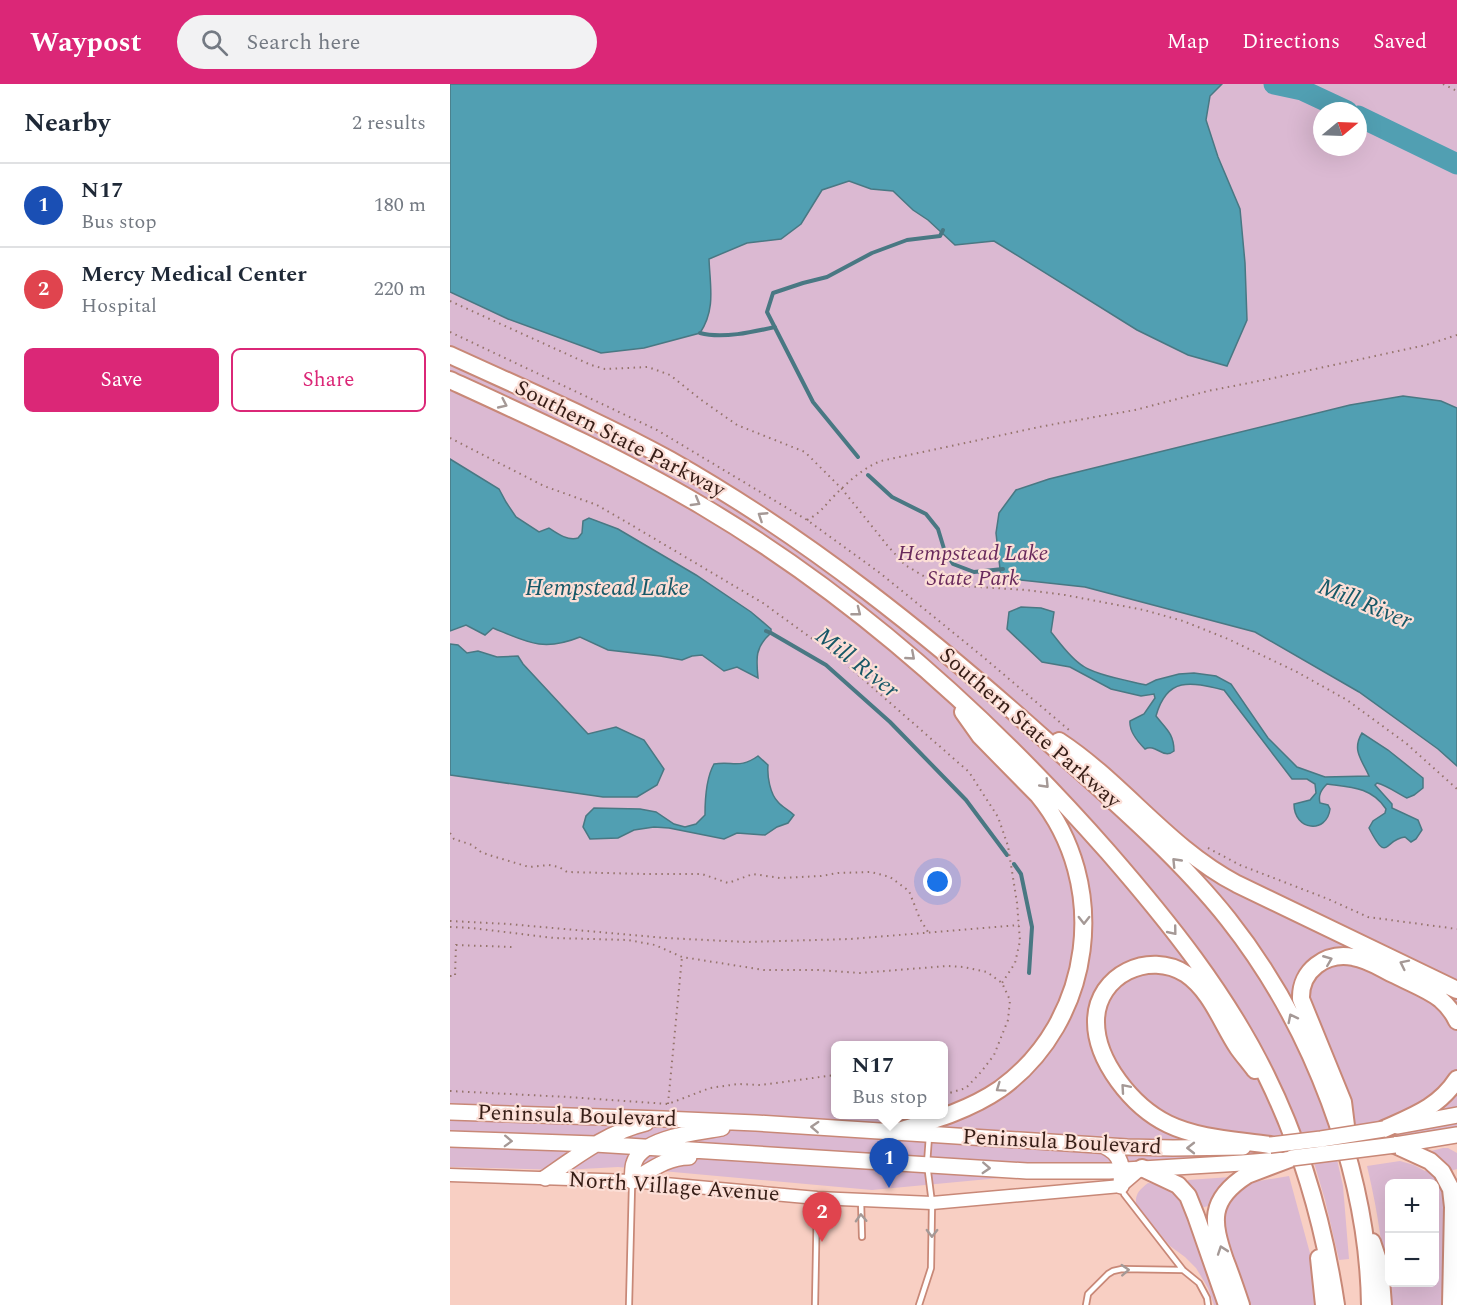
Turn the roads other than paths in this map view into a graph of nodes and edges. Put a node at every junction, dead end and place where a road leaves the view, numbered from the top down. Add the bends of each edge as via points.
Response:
1 (450, 354) edge
2 (450, 380) edge
3 (943, 684) junction
4 (1010, 709) junction
5 (1457, 990) edge
6 (1457, 1021) edge
7 (1457, 1079) edge
8 (1276, 1096) junction
9 (450, 1112) edge
10 (665, 1112) junction
11 (1457, 1115) edge
12 (948, 1117) edge
13 (945, 1119) edge
14 (756, 1123) junction
15 (929, 1128) junction
16 (1384, 1129) junction
17 (895, 1132) joint
18 (1457, 1135) edge
19 (450, 1139) edge
20 (595, 1144) junction
21 (1270, 1145) junction
22 (1395, 1145) junction
23 (1104, 1146) junction
24 (649, 1148) junction
25 (749, 1154) junction
26 (1292, 1158) junction
27 (927, 1164) junction
28 (1142, 1168) junction
29 (1122, 1170) junction
30 (1351, 1171) junction
31 (450, 1175) edge
32 (544, 1178) junction
33 (632, 1181) junction
34 (1121, 1186) junction
35 (1313, 1194) junction
36 (817, 1198) junction
37 (861, 1200) junction
38 (932, 1203) junction
39 (1359, 1207) junction
40 (862, 1237) dead end
41 (1183, 1270) junction
42 (629, 1305) edge
43 (815, 1305) edge
44 (919, 1305) edge
45 (1086, 1305) edge
46 (1208, 1305) edge
47 (1227, 1305) edge
48 (1241, 1305) edge
49 (1324, 1305) edge
50 (1336, 1305) edge
51 (1370, 1305) edge
52 (1383, 1305) edge
53 (1452, 1305) edge

4 -> 1 highway, Southern State Parkway via 879,600 750,508 639,444
2 -> 3 highway, Southern State Parkway via 619,460 730,523 844,602
3 -> 8 highway, Southern State Parkway via 1035,773 1149,900 1226,1002
3 -> 12 highway via 980,736 1038,795 1061,829 1077,873 1084,926 1075,983 1043,1046 998,1090
5 -> 4 highway via 1215,872 1164,833 1081,755
30 -> 4 highway, Southern State Parkway via 1340,1130 1307,1046 1241,937 1172,857
30 -> 6 highway via 1343,1102 1301,999 1309,972 1323,960 1337,956 1359,958 1433,994
7 - 16 highway via 1435,1104
21 -> 8 highway via 1186,1131 1162,1121 1137,1102 1114,1075 1097,1036 1096,1011 1106,990 1120,975 1143,965 1169,966 1187,975 1203,990 1238,1048
8 - 35 highway, Southern State Parkway
9 - 10 main road, Peninsula Boulevard
10 - 14 main road, Peninsula Boulevard
10 - 20 main road
11 - 16 main road, Peninsula Boulevard
13 -> 15 highway
17 -> 14 main road, Peninsula Boulevard
14 - 24 main road via 682,1134
15 - 17 highway
15 - 23 main road, Peninsula Boulevard
15 - 27 lane
16 - 21 main road, Peninsula Boulevard, bridge
18 - 22 main road, Peninsula Boulevard
19 -> 20 main road, Peninsula Boulevard
20 - 24 main road, Peninsula Boulevard
20 - 32 main road
21 -> 23 main road, Peninsula Boulevard
22 - 26 main road, Peninsula Boulevard, bridge
22 - 53 highway via 1430,1161 1451,1189
23 - 29 main road via 1118,1157
24 - 25 main road, Peninsula Boulevard
24 - 33 main road via 636,1159
25 - 27 main road, Peninsula Boulevard
25 - 33 main road via 681,1157 666,1161
26 - 28 main road, Peninsula Boulevard
48 -> 26 highway via 1216,1233 1219,1204 1247,1175
27 -> 29 main road, Peninsula Boulevard via 1027,1171
27 - 38 lane
28 - 29 main road, Peninsula Boulevard
28 - 34 street
28 - 47 highway via 1173,1181 1188,1196
29 - 34 main road
30 - 39 highway, Southern State Parkway
31 - 32 street, North Village Avenue
32 - 33 street, North Village Avenue
33 - 36 street, North Village Avenue
33 - 42 lane
34 - 38 street, North Village Avenue
34 - 41 lane
35 - 49 highway
35 - 50 highway, Southern State Parkway
36 - 37 street, North Village Avenue
36 - 43 lane
37 - 38 street, North Village Avenue
40 -> 37 lane
38 -> 44 lane via 931,1268
39 - 51 highway, Southern State Parkway
39 - 52 highway via 1380,1266
45 -> 41 lane via 1088,1294 1113,1271
41 - 46 lane via 1199,1283

